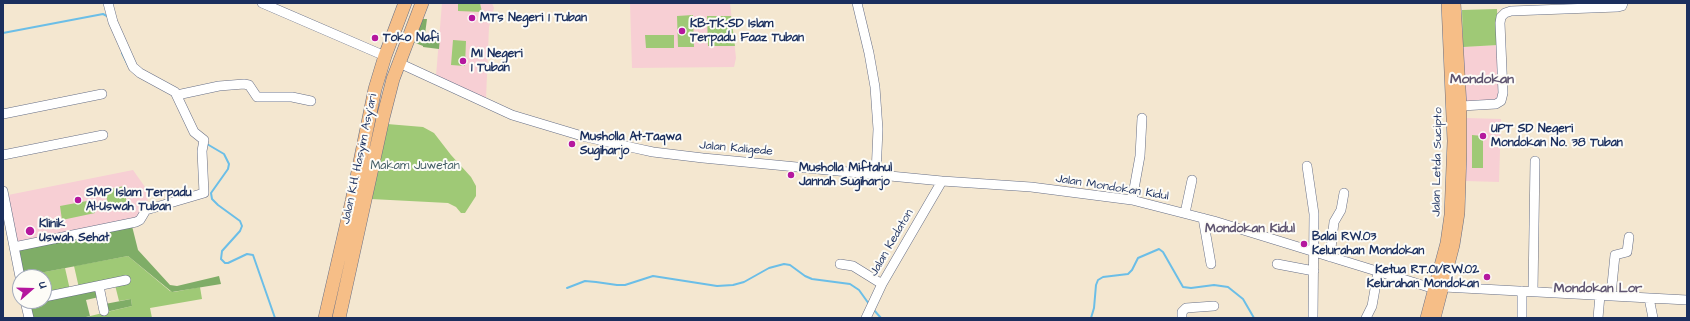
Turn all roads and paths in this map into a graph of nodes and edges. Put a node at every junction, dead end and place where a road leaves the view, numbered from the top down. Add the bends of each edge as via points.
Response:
1 (108, 3) edge
2 (262, 3) edge
3 (405, 3) edge
4 (422, 3) edge
5 (857, 3) edge
6 (1447, 3) edge
7 (1455, 3) edge
8 (1623, 3) edge
9 (1453, 43) junction
10 (385, 56) junction
11 (399, 63) junction
12 (102, 94) dead end
13 (177, 95) junction
14 (311, 101) dead end
15 (1461, 106) junction
16 (3, 114) edge
17 (1142, 118) dead end
18 (103, 135) dead end
19 (379, 136) junction
20 (3, 155) edge
21 (1535, 161) dead end
22 (1307, 166) dead end
23 (876, 174) junction
24 (1192, 180) dead end
25 (942, 181) junction
26 (3, 191) edge
27 (1344, 193) dead end
28 (1132, 200) junction
29 (1185, 213) junction
30 (348, 217) junction
31 (1202, 218) junction
32 (1452, 233) junction
33 (1629, 237) dead end
34 (14, 247) junction
35 (1314, 252) junction
36 (1330, 257) junction
37 (840, 264) dead end
38 (1211, 264) dead end
39 (1278, 264) dead end
40 (18, 269) edge
41 (1314, 271) junction
42 (1378, 272) junction
43 (126, 280) dead end
44 (882, 284) junction
45 (99, 286) junction
46 (1439, 288) junction
47 (1522, 291) junction
48 (1533, 291) junction
49 (52, 295) edge
50 (1600, 295) junction
51 (1611, 296) junction
52 (1649, 298) junction
53 (1687, 300) edge
54 (1214, 306) dead end
55 (104, 311) dead end
56 (867, 316) edge
57 (324, 318) edge
58 (339, 318) edge
59 (1182, 318) edge
60 (1313, 318) edge
61 (1366, 318) edge
62 (1426, 318) edge
63 (1435, 318) edge
64 (1522, 318) edge
65 (1598, 318) edge
66 (1653, 318) edge

1 - 13 street via 113,22 133,67
2 - 10 street
3 - 10 highway, Jalan K.H. Hasyim Asy'ari
4 - 11 highway, Jalan K.H. Hasyim Asy'ari
5 - 23 street via 875,87 878,129
6 - 9 main road, Jalan Letda Sucipto
7 - 9 main road, Jalan Letda Sucipto
8 - 15 street via 1618,7 1505,13 1500,23 1502,101 1496,104
9 - 15 main road, Jalan Letda Sucipto
9 - 32 main road, Jalan Letda Sucipto via 1450,215
10 - 30 highway, Jalan K.H. Hasyim Asy'ari via 372,102
11 - 19 highway, Jalan K.H. Hasyim Asy'ari
11 - 23 street, Jalan Kaligede via 506,112 596,140 653,152
12 - 16 street
13 - 14 street via 218,86 244,84 249,85 257,97 292,97
13 - 34 street via 194,132 203,138 202,195 146,210 136,222
15 - 32 main road, Jalan Letda Sucipto via 1459,213
17 - 28 street via 1140,156
18 - 20 street
19 - 30 highway via 370,147 354,223 350,223
19 - 58 highway, Jalan K.H. Hasyim Asy'ari
21 - 48 street
22 - 35 street via 1314,214
23 - 25 street, Jalan Kaligede
24 - 29 street
25 - 28 street, Jalan Mondokan Kidul via 1031,187
25 - 44 street, Jalan Kedaton
26 - 34 street
27 - 36 street via 1341,210 1334,222
28 - 29 street, Jalan Mondokan Kidul
29 - 31 street, Jalan Mondokan Kidul
30 - 57 highway, Jalan K.H. Hasyim Asy'ari
31 - 35 street, Jalan Mondokan Kidul
31 - 38 street
32 - 46 main road, Jalan Letda Sucipto
33 - 51 street via 1627,252 1615,255
34 - 40 street
35 - 36 street, Jalan Mondokan Kidul
35 - 41 street
36 - 42 street, Jalan Mondokan Kidul
37 - 44 street via 853,266
39 - 41 street
41 - 60 street
42 - 46 street, Jalan Mondokan Kidul
42 - 61 street via 1372,306
43 - 45 street
44 - 56 street, Jalan Kedaton
45 - 49 street
45 - 55 street
46 - 47 street, Jalan Mondokan Kidul
46 - 62 main road, Jalan Letda Sucipto
46 - 63 main road, Jalan Letda Sucipto
47 - 48 street, Jalan Mondokan Kidul
47 - 64 street
48 - 50 street, Jalan Mondokan Kidul
50 - 51 street, Jalan Mondokan Kidul
50 - 65 street
51 - 52 street, Jalan Mondokan Kidul
52 - 53 street, Jalan Mondokan Kidul
52 - 66 street
54 - 59 street via 1186,308 1182,312

